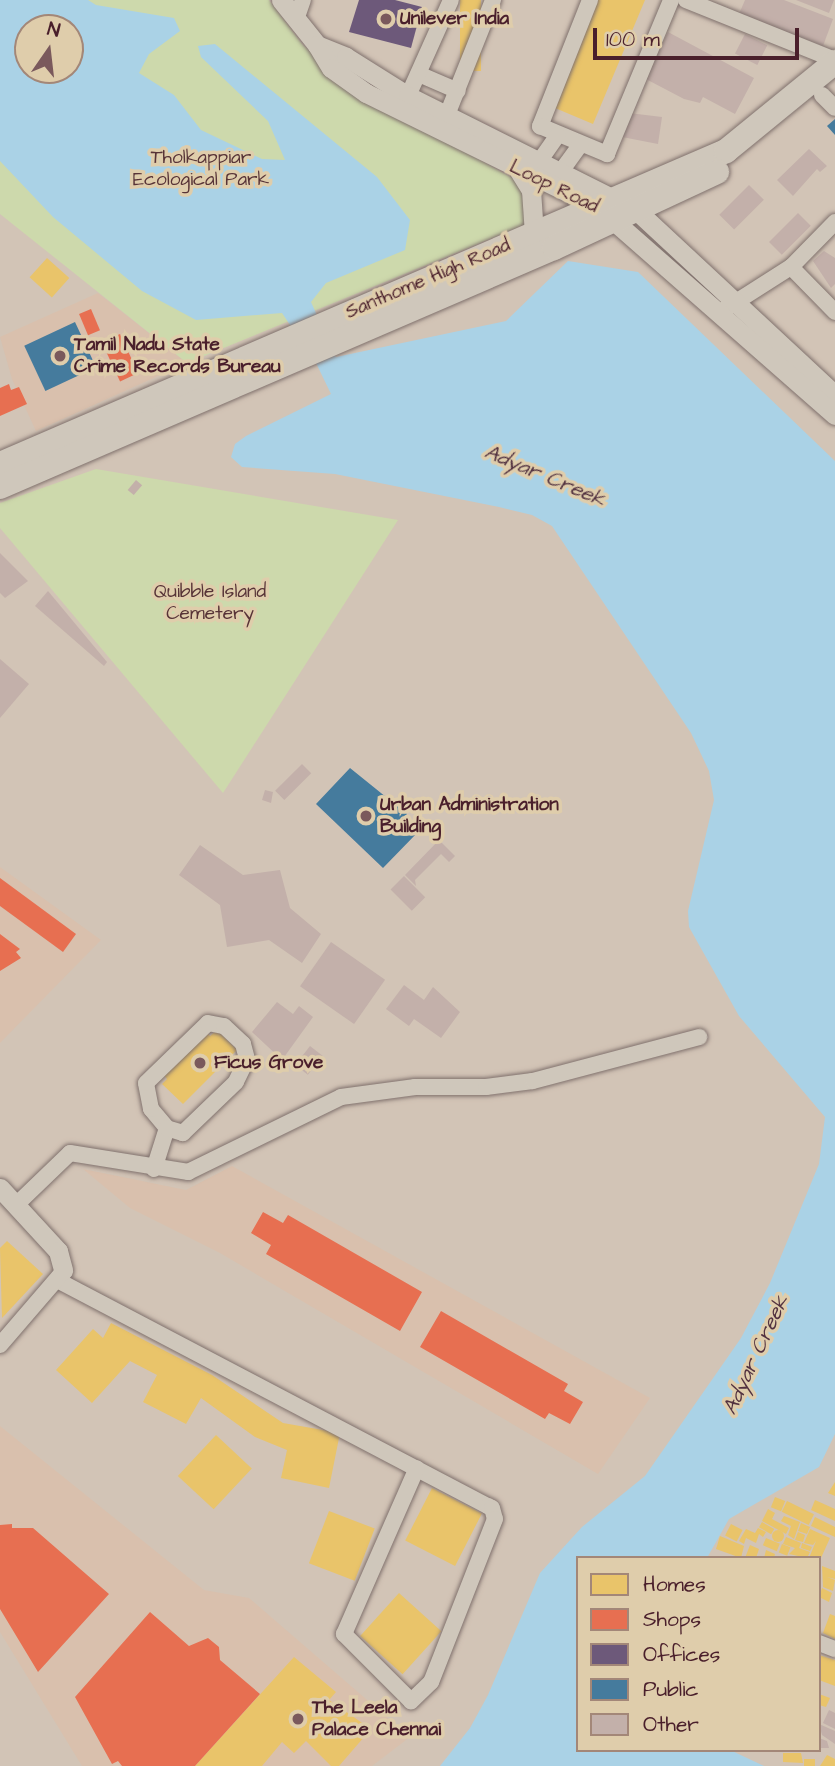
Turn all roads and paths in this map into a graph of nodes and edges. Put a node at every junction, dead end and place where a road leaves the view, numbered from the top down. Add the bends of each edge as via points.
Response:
1 (281, 0) edge
2 (303, 0) edge
3 (451, 0) edge
4 (493, 0) edge
5 (590, 0) edge
6 (671, 0) edge
7 (686, 0) edge
8 (296, 20) junction
9 (317, 45) junction
10 (835, 61) edge
11 (421, 75) junction
12 (458, 91) junction
13 (831, 95) edge
14 (408, 96) junction
15 (447, 115) junction
16 (558, 135) junction
17 (581, 144) junction
18 (541, 159) junction
19 (562, 170) junction
20 (519, 171) junction
21 (617, 209) junction
22 (835, 222) edge
23 (544, 241) junction
24 (791, 267) junction
25 (727, 307) junction
26 (835, 312) edge
27 (189, 392) junction
28 (835, 395) edge
29 (835, 415) edge
30 (0, 464) edge
31 (0, 487) edge
32 (699, 1037) dead end
33 (167, 1128) junction
34 (153, 1169) junction
35 (0, 1188) edge
36 (16, 1205) junction
37 (61, 1276) junction
38 (0, 1345) edge
39 (417, 1468) junction

1 - 8 street, Loop Road
2 - 8 street
3 - 11 street
4 - 12 street
5 - 16 street via 540,126
6 - 17 street via 607,154
7 - 10 street
8 - 9 street, Loop Road
9 - 14 street via 346,57
9 - 20 street, Loop Road via 331,68 366,93
10 - 21 main road, Santhome High Road via 726,151
11 - 12 street
11 - 14 street
12 - 15 street
13 - 21 main road, Santhome High Road via 734,164
14 - 15 street
15 - 18 street
16 - 17 street
16 - 18 street
17 - 19 street
18 - 19 street
19 - 21 street
20 - 21 street, Loop Road
20 - 23 street via 531,190
21 - 23 main road, Santhome High Road
21 - 25 street, Loop Road
22 - 24 street
23 - 27 main road, Santhome High Road
24 - 25 street
24 - 26 street
25 - 28 street, Loop Road
25 - 29 street, Loop Road
27 - 30 main road, Santhome High Road
27 - 31 main road, Santhome High Road
32 - 34 street via 533,1082 391,1089 341,1097 201,1168 188,1172
33 - 33 street via 151,1109 145,1083 208,1023 224,1026 243,1044 247,1059 236,1082 183,1133
33 - 34 street
34 - 36 street via 69,1153
35 - 36 street
36 - 37 street via 58,1251
37 - 38 street
37 - 39 street
39 - 39 street via 344,1634 411,1700 431,1682 495,1515 488,1506

